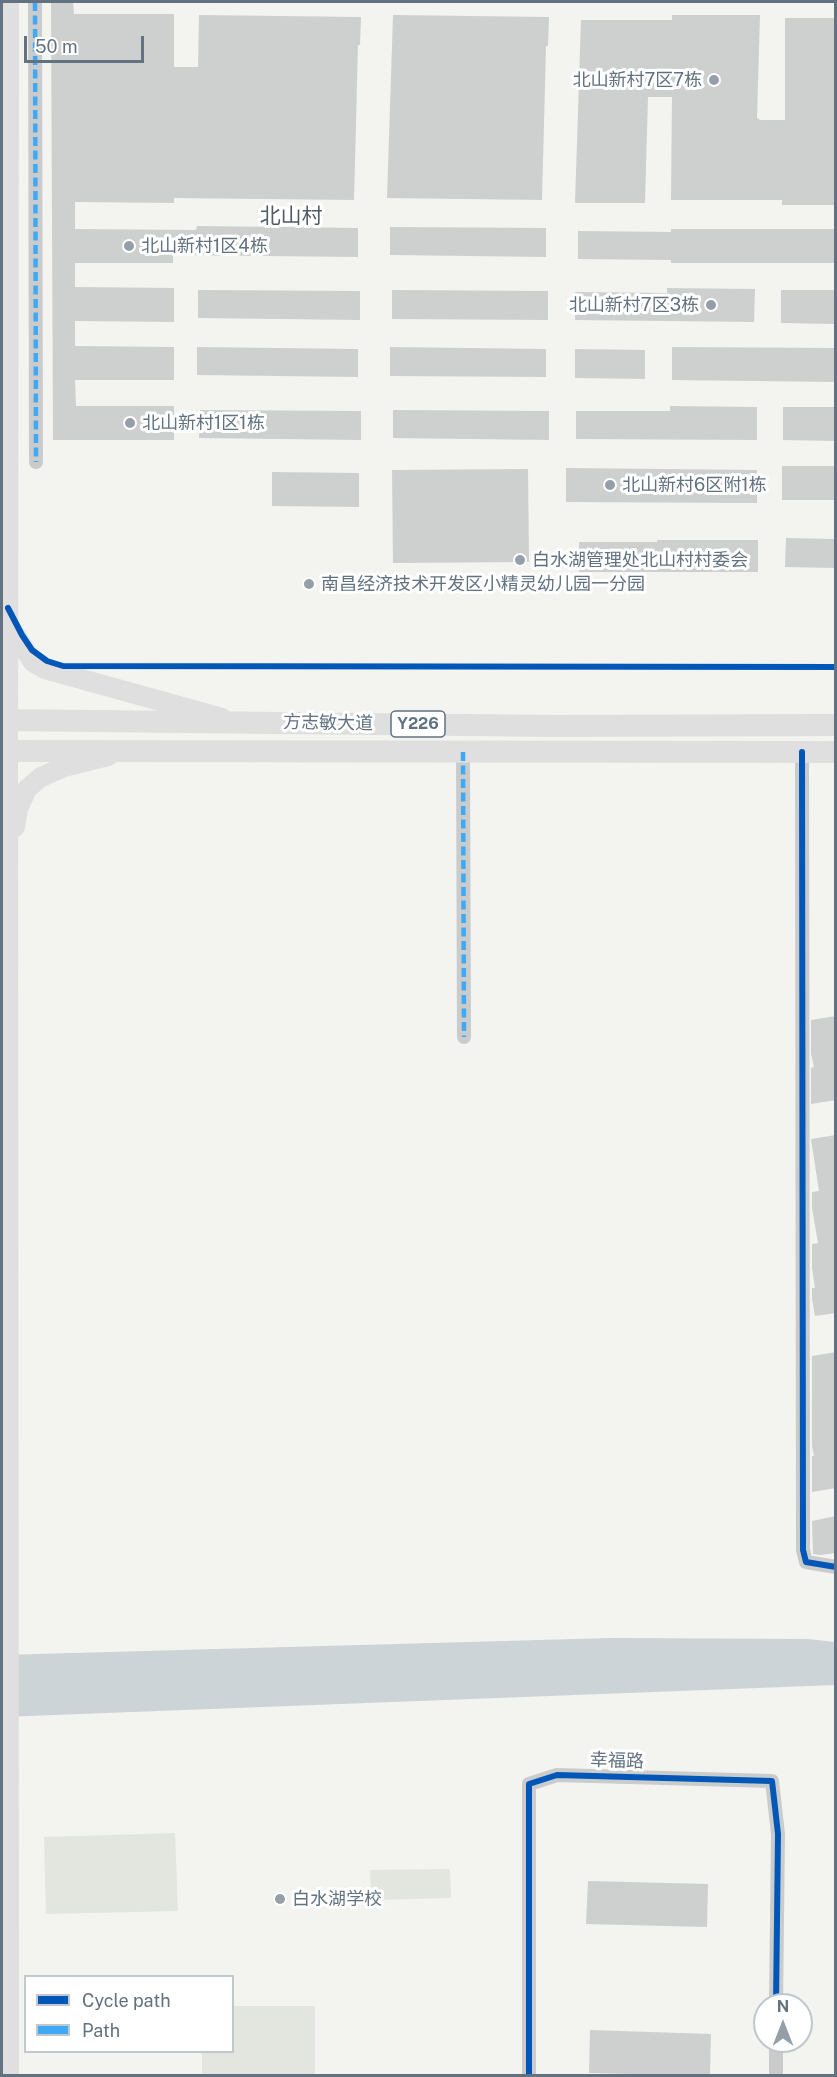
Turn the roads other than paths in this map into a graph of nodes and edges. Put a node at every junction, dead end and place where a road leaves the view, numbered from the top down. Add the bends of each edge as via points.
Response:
1 (9, 2) edge
2 (35, 2) edge
3 (36, 462) dead end
4 (8, 624) junction
5 (5, 720) edge
6 (240, 723) junction
7 (836, 725) edge
8 (5, 751) edge
9 (131, 751) junction
10 (463, 752) junction
11 (802, 752) junction
12 (836, 752) edge
13 (8, 887) junction
14 (464, 1037) dead end
15 (836, 1567) edge
16 (776, 1993) edge
17 (776, 2053) edge
18 (9, 2076) edge
19 (529, 2076) edge
20 (776, 2076) edge

1 - 4 main road
2 - 3 street
4 - 5 main road
4 - 6 main road via 33,662 45,669
5 - 6 main road, 方志敏大道 / Y226
5 - 8 main road
6 - 7 main road, 方志敏大道 / Y226
8 - 9 main road, 方志敏大道 / Y226
8 - 13 main road
9 - 10 main road, 方志敏大道 / Y226
9 - 13 main road via 64,767 40,777 27,789 18,809
10 - 11 main road, 方志敏大道 / Y226
10 - 14 street
11 - 12 main road, 方志敏大道 / Y226
11 - 15 street via 802,1550 806,1562
13 - 18 main road
16 - 19 street, 幸福路 via 778,1834 772,1781 557,1775 529,1784
17 - 20 street

